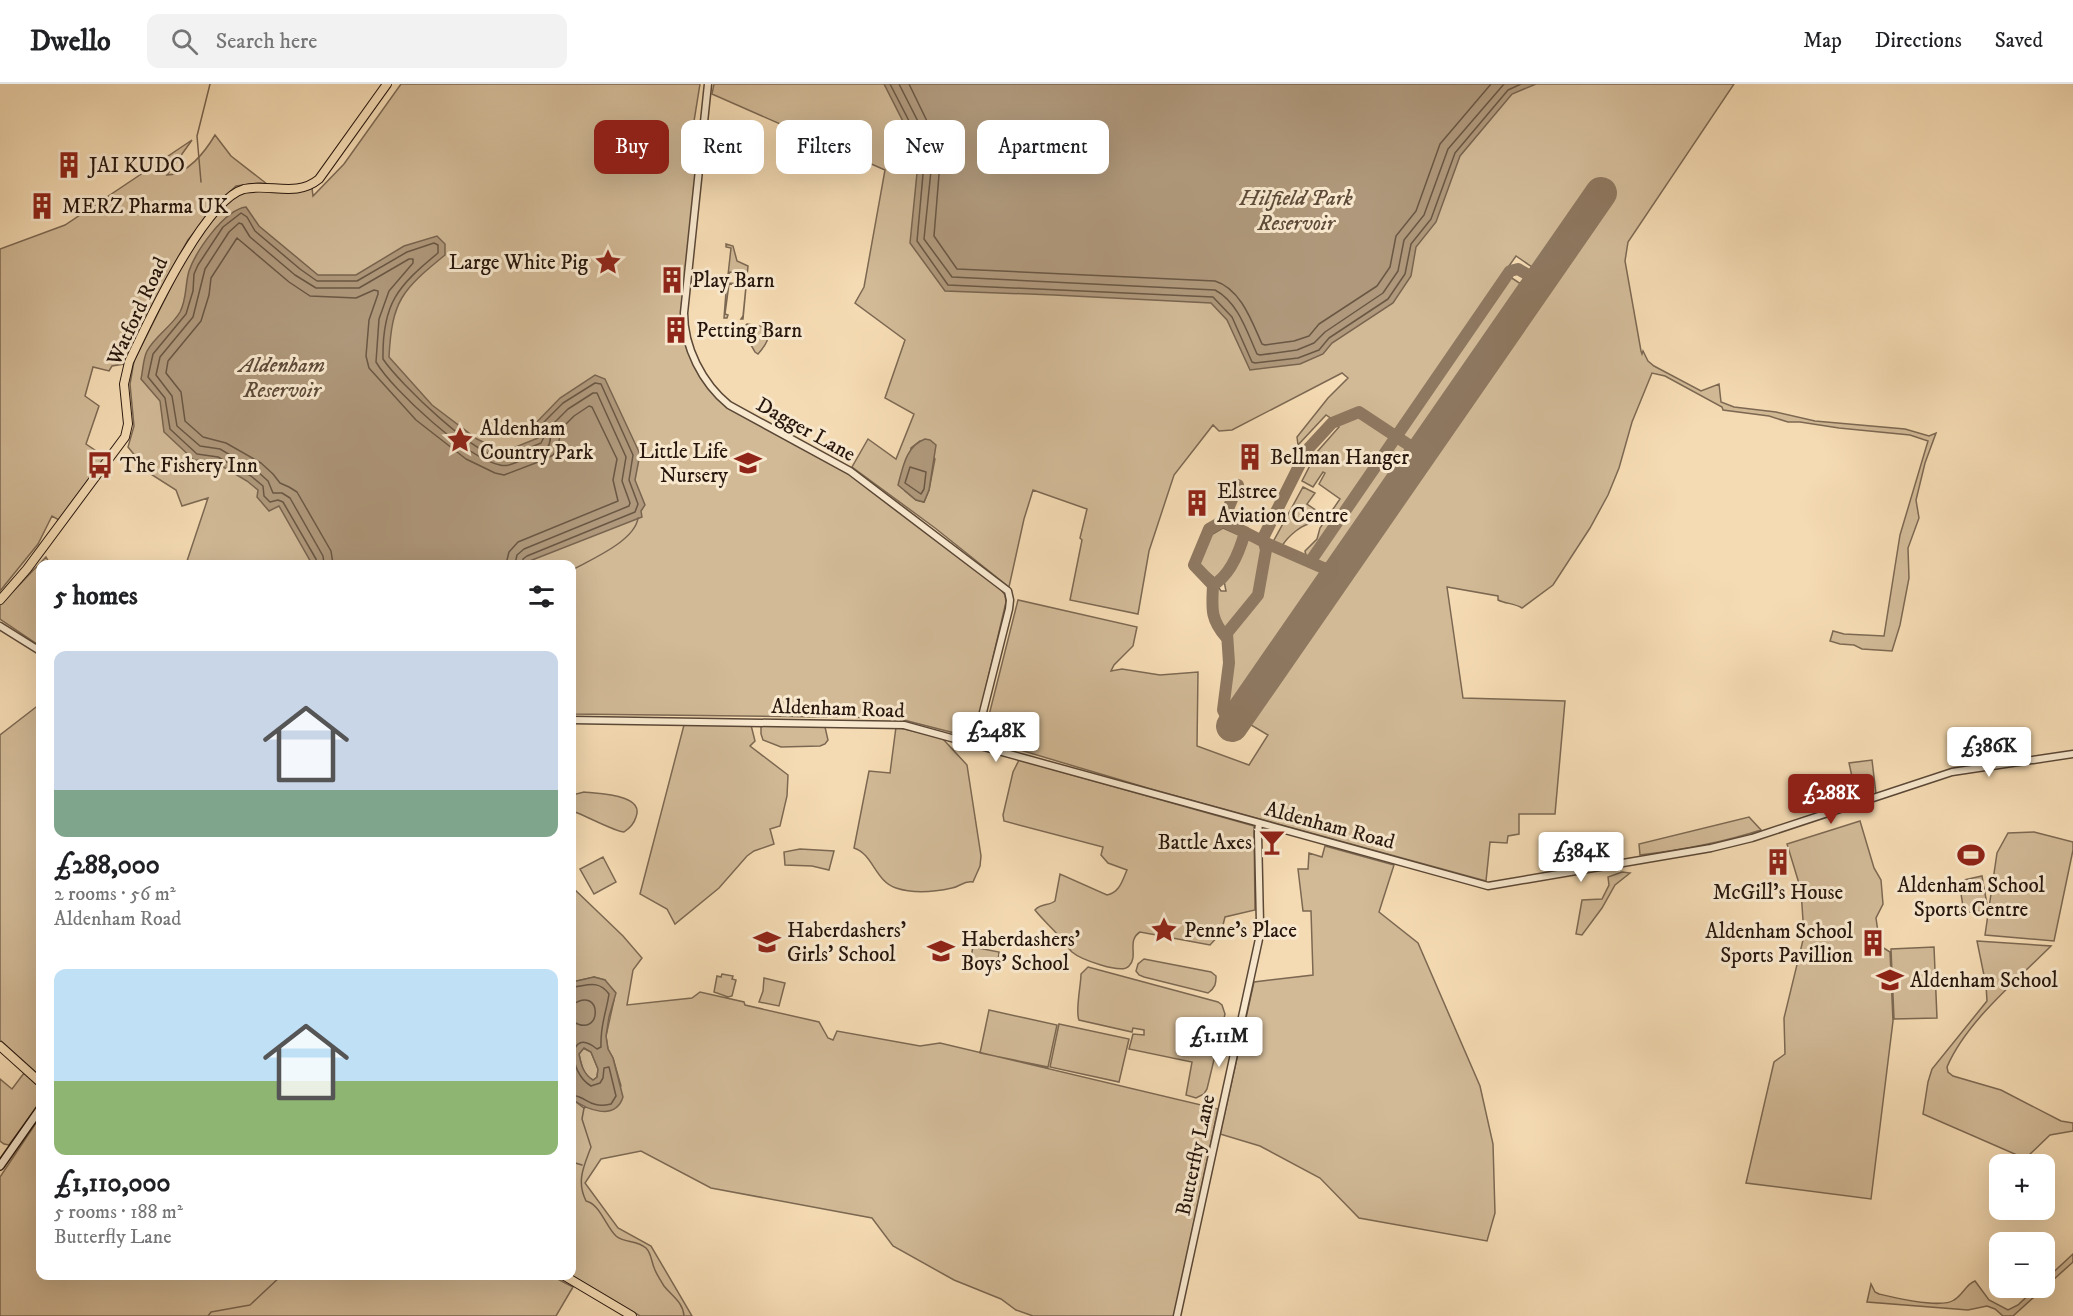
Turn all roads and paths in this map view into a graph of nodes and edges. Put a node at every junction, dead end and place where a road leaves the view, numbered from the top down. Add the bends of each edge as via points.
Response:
1 (387, 84) edge
2 (708, 84) edge
3 (0, 600) edge
4 (0, 626) edge
5 (36, 648) edge
6 (576, 720) edge
7 (975, 744) junction
8 (2073, 753) edge
9 (1259, 823) junction
10 (0, 1046) edge
11 (36, 1078) edge
12 (36, 1115) edge
13 (0, 1166) edge
14 (571, 1280) edge
15 (632, 1316) edge
16 (1178, 1316) edge

1 - 3 main road, Watford Road via 314,184 298,190 243,189 199,232 129,362 124,384 128,420 124,437
2 - 7 street, Dagger Lane via 684,312 691,350 703,375 729,405 850,471 1008,591 1009,609
4 - 5 street
6 - 7 street, Aldenham Road via 897,723
7 - 9 street, Aldenham Road
8 - 9 street, Aldenham Road via 1952,772 1711,848 1499,885 1483,886
9 - 16 street, Butterfly Lane via 1259,939
10 - 11 main road
12 - 13 main road
14 - 15 main road

